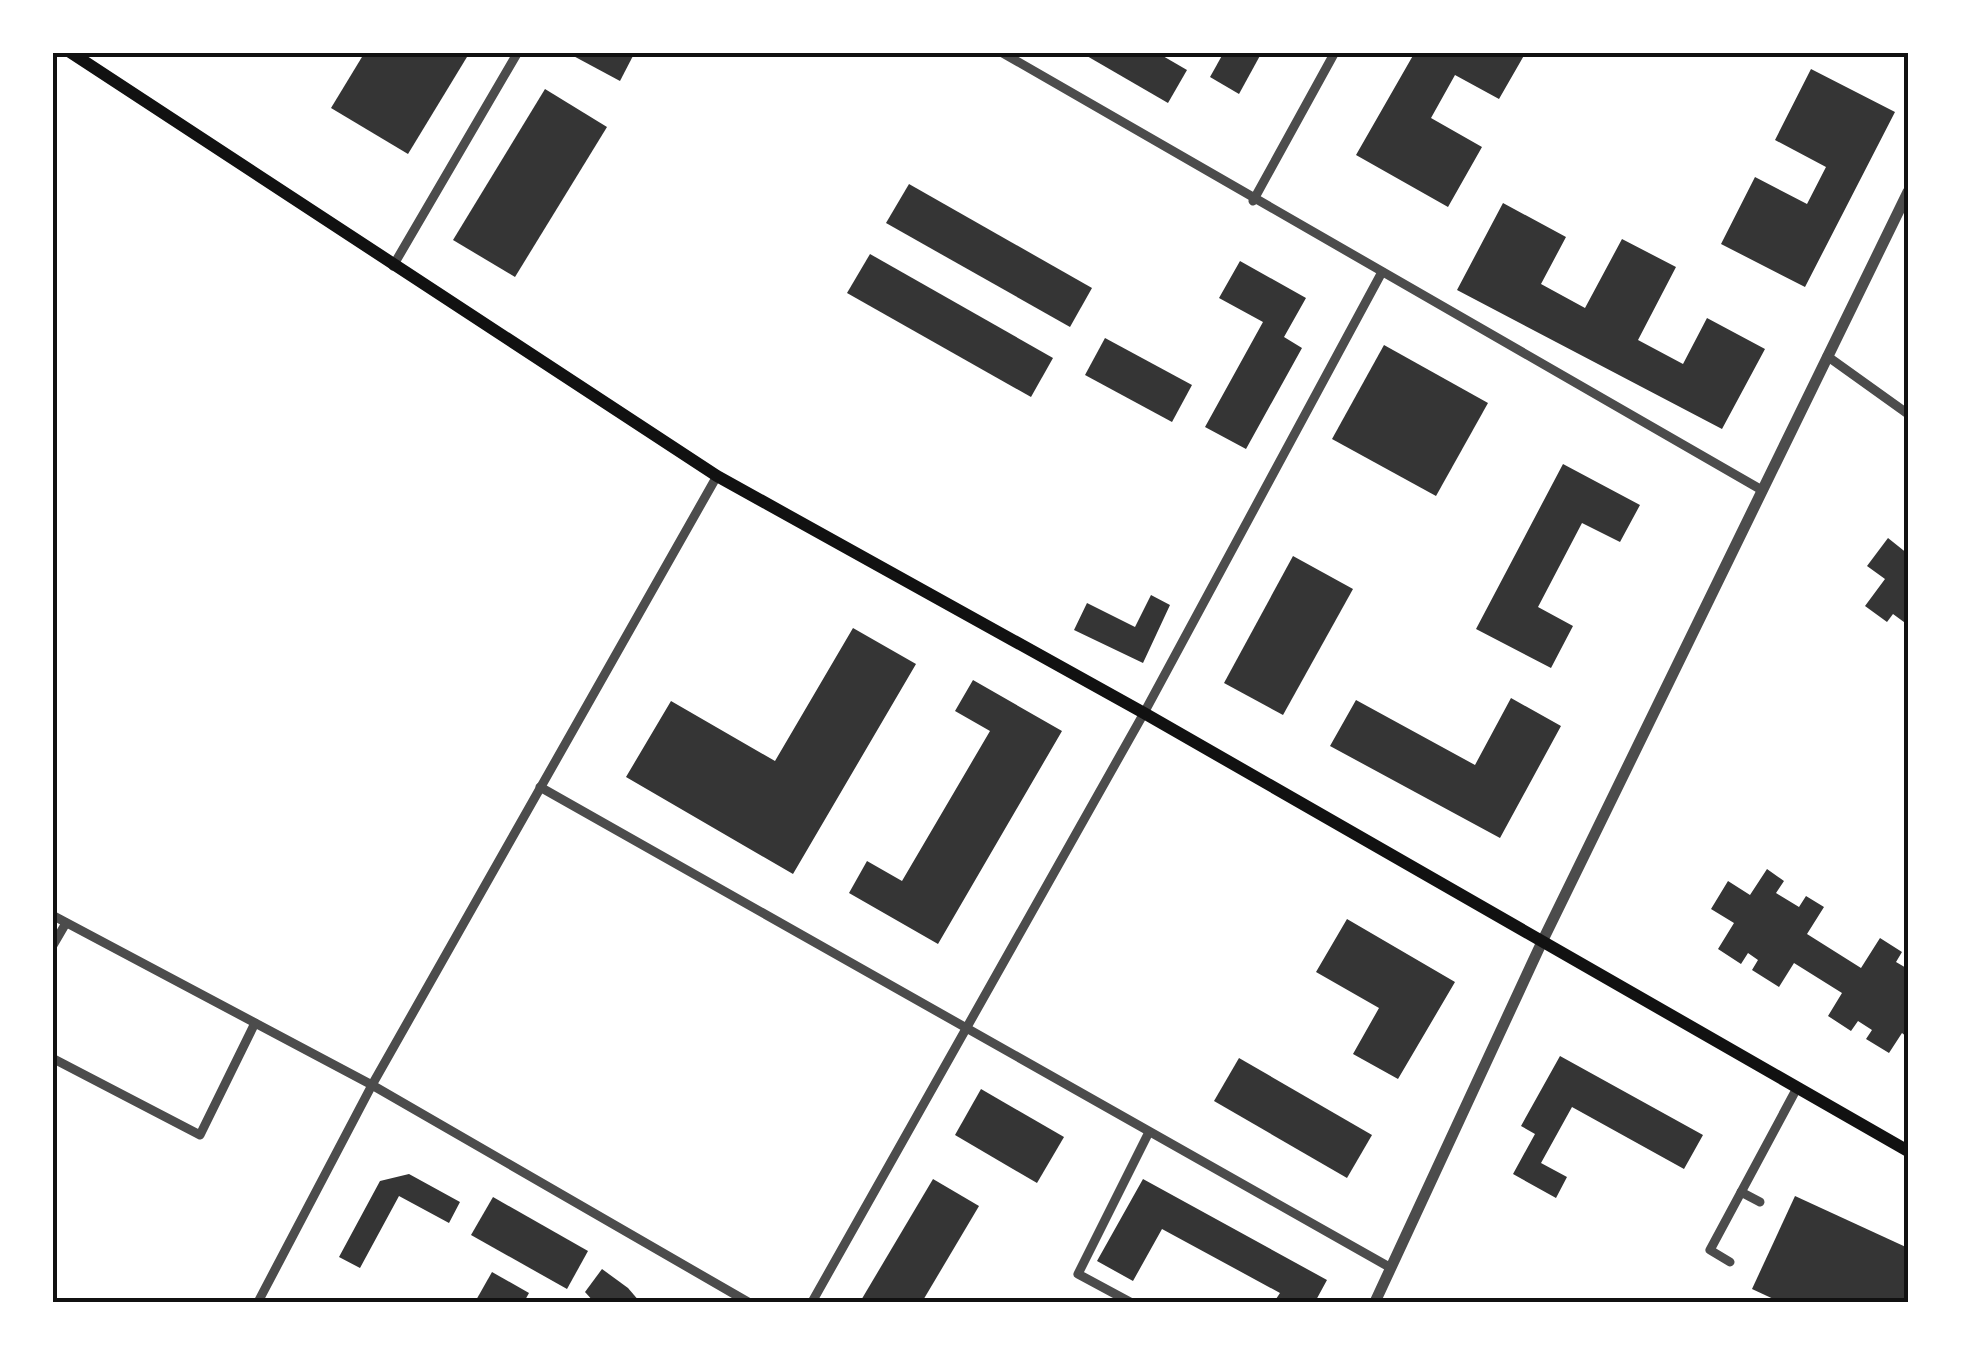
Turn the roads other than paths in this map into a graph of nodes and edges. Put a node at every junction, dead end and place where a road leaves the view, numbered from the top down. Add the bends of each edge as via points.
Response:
1 (70, 52) edge
2 (518, 52) edge
3 (1002, 52) edge
4 (1335, 52) edge
5 (1908, 192) edge
6 (1254, 201) junction
7 (393, 266) junction
8 (1382, 272) junction
9 (1827, 356) junction
10 (1908, 414) edge
11 (717, 476) junction
12 (1760, 489) junction
13 (1144, 713) junction
14 (540, 787) junction
15 (52, 915) edge
16 (66, 923) junction
17 (1541, 944) junction
18 (52, 947) edge
19 (256, 1023) junction
20 (966, 1026) junction
21 (52, 1058) edge
22 (372, 1085) junction
23 (1797, 1088) junction
24 (1150, 1132) junction
25 (1908, 1151) edge
26 (1742, 1192) junction
27 (1760, 1202) dead end
28 (1730, 1262) dead end
29 (1391, 1268) junction
30 (258, 1302) edge
31 (748, 1302) edge
32 (812, 1302) edge
33 (1130, 1302) edge
34 (1376, 1302) edge

1 - 7 main road
2 - 7 street
3 - 6 street
4 - 6 street
5 - 9 street
6 - 8 street
7 - 11 main road
8 - 12 street
8 - 13 street
9 - 10 street
9 - 12 street
11 - 13 main road
11 - 14 street
12 - 17 street
13 - 17 main road
13 - 20 street
14 - 20 street
14 - 22 street
15 - 16 street
16 - 18 street
16 - 19 street
17 - 23 main road
17 - 29 street
19 - 21 street via 200,1135
19 - 22 street
20 - 24 street
20 - 32 street
22 - 30 street
22 - 31 street
23 - 25 main road
23 - 26 street
24 - 29 street
24 - 33 street via 1078,1274
26 - 27 street
26 - 28 street via 1710,1250
29 - 34 street

